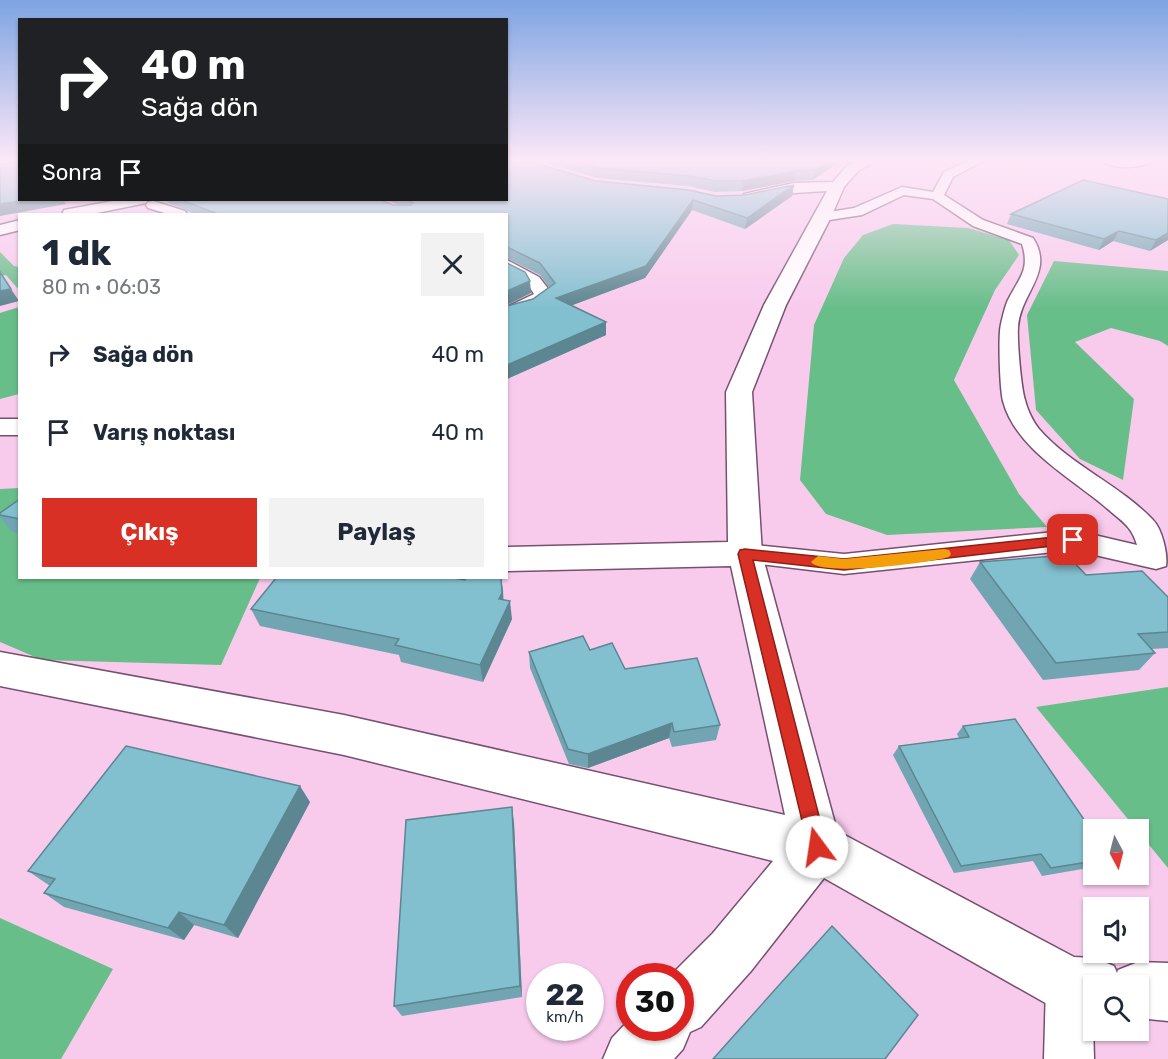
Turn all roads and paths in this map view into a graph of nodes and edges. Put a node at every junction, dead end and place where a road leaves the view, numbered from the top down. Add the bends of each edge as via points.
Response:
1 (99, 209) edge
2 (826, 209) edge
3 (863, 209) edge
4 (957, 209) edge
5 (76, 213) edge
6 (823, 217) junction
7 (18, 226) edge
8 (0, 230) edge
9 (508, 266) edge
10 (508, 314) edge
11 (0, 427) edge
12 (18, 427) edge
13 (745, 554) junction
14 (508, 559) edge
15 (0, 669) edge
16 (817, 847) junction
17 (1081, 986) edge
18 (1149, 991) edge
19 (1168, 992) edge
20 (694, 993) edge
21 (650, 1041) edge
22 (633, 1059) edge
23 (1069, 1059) edge

1 - 5 street
2 - 6 street
3 - 6 lane
4 - 13 lane via 978,224 1028,241 1034,257 1031,275 1016,300 1009,327 1014,400 1028,431 1056,458 1095,484 1145,527 1156,559 1073,540 844,564
6 - 13 street via 775,305 739,392
7 - 8 street
9 - 10 lane via 533,280 544,294
11 - 12 street
13 - 14 street
13 - 16 street
15 - 16 street via 345,735
16 - 17 street
16 - 20 street
17 - 23 lane
18 - 19 street
21 - 22 street

